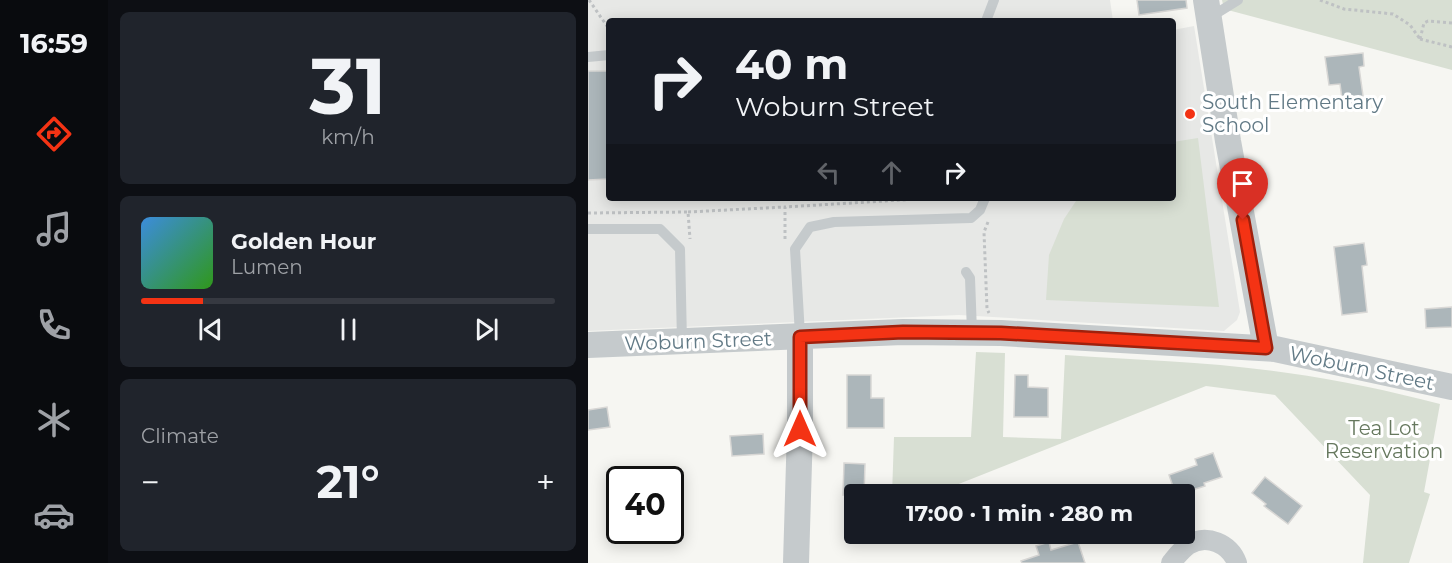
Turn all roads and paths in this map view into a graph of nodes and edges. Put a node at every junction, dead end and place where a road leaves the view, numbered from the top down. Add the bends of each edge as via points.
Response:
1 (589, 0) edge
2 (994, 0) edge
3 (1238, 0) edge
4 (1320, 0) edge
5 (1207, 9) edge
6 (987, 18) edge
7 (1452, 23) edge
8 (606, 25) edge
9 (1420, 39) junction
10 (1452, 47) edge
11 (606, 55) edge
12 (588, 57) edge
13 (984, 201) edge
14 (785, 207) dead end
15 (688, 212) dead end
16 (988, 220) dead end
17 (588, 229) edge
18 (966, 272) dead end
19 (972, 332) junction
20 (1001, 333) junction
21 (800, 337) junction
22 (682, 342) junction
23 (588, 345) edge
24 (1266, 348) junction
25 (1452, 387) edge
26 (796, 563) edge
27 (1171, 563) edge
28 (1237, 563) edge

1 - 8 path
2 - 6 lane
3 - 5 lane
4 - 9 path via 1344,9 1394,14 1410,25
5 - 24 street
7 - 9 path via 1428,21
9 - 10 path
11 - 12 lane
13 - 21 lane via 971,218 834,222 810,227 795,249
14 - 15 path
16 - 20 path via 984,232 987,309
17 - 22 lane via 660,229 680,249
18 - 19 lane via 970,278
19 - 20 street, Woburn Street
19 - 21 street, Woburn Street
20 - 24 street, Woburn Street
21 - 22 street, Woburn Street
21 - 26 street
22 - 23 street, Woburn Street
24 - 25 street, Woburn Street
27 - 28 street via 1188,545 1206,540 1223,545

